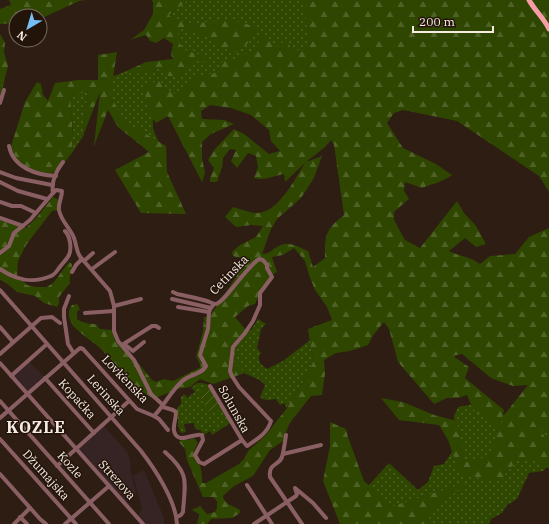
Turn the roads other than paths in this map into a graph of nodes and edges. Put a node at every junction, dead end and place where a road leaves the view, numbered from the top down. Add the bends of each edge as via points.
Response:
1 (529, 0) edge
2 (549, 30) edge
3 (4, 90) dead end
4 (0, 103) edge
5 (9, 146) dead end
6 (63, 162) dead end
7 (0, 172) edge
8 (56, 176) junction
9 (0, 182) edge
10 (52, 186) junction
11 (53, 193) junction
12 (47, 200) junction
13 (0, 202) edge
14 (36, 213) junction
15 (0, 218) edge
16 (23, 226) junction
17 (65, 231) dead end
18 (115, 252) dead end
19 (0, 253) edge
20 (93, 253) dead end
21 (83, 260) junction
22 (0, 269) edge
23 (92, 269) junction
24 (72, 272) dead end
25 (0, 290) edge
26 (173, 292) dead end
27 (69, 296) dead end
28 (142, 299) dead end
29 (172, 299) dead end
30 (114, 306) junction
31 (213, 306) junction
32 (178, 307) dead end
33 (114, 311) junction
34 (209, 312) junction
35 (85, 313) dead end
36 (60, 323) dead end
37 (31, 326) junction
38 (0, 327) edge
39 (159, 328) dead end
40 (14, 342) junction
41 (144, 342) dead end
42 (47, 344) junction
43 (123, 345) junction
44 (73, 352) junction
45 (0, 354) edge
46 (63, 362) junction
47 (0, 363) edge
48 (11, 376) junction
49 (45, 378) junction
50 (210, 386) dead end
51 (27, 393) junction
52 (0, 401) edge
53 (129, 401) junction
54 (163, 406) junction
55 (8, 410) junction
56 (112, 417) junction
57 (156, 417) junction
58 (0, 418) edge
59 (168, 430) dead end
60 (94, 433) junction
61 (286, 435) dead end
62 (0, 439) edge
63 (242, 440) junction
64 (321, 445) dead end
65 (76, 449) junction
66 (165, 452) dead end
67 (283, 454) junction
68 (57, 466) junction
69 (0, 474) edge
70 (247, 485) dead end
71 (109, 486) junction
72 (90, 502) junction
73 (287, 502) junction
74 (30, 508) junction
75 (267, 516) junction
76 (20, 517) junction
77 (176, 517) junction
78 (326, 518) dead end
79 (71, 519) junction
80 (14, 524) edge
81 (27, 524) edge
82 (46, 524) edge
83 (65, 524) edge
84 (76, 524) edge
85 (109, 524) edge
86 (143, 524) edge
87 (177, 524) edge
88 (254, 524) edge
89 (272, 524) edge
90 (302, 524) edge

1 - 2 main road
3 - 4 street
5 - 8 street via 19,164 44,175
6 - 8 street
7 - 10 street
8 - 10 street
9 - 12 street
10 - 11 street
11 - 12 street
11 - 21 street via 56,190 62,191 59,212
12 - 14 street
13 - 14 street via 21,206
14 - 16 street
15 - 16 street
16 - 19 street via 14,233 9,246
17 - 22 street via 70,238 68,255 52,276 24,280 12,277
18 - 23 street
20 - 21 street
21 - 23 street
21 - 24 street
23 - 30 street via 110,291
25 - 37 street, Lerinska
26 - 31 street, Cetinska via 202,299
27 - 44 street via 64,317 67,341
28 - 30 street
29 - 31 street, Cetinska
30 - 33 street
31 - 34 street, Cetinska
31 - 63 street, Cetinska via 222,301 254,262 263,260 266,263 272,277 260,293 260,305 253,321 233,347 230,370 239,387 271,421 260,437 247,446
32 - 34 street, Cetinska
33 - 35 street
33 - 43 street via 114,331 118,341
34 - 54 street, Cetinska via 208,329 200,355 206,366 201,372 184,379
36 - 37 street via 55,318 44,317
37 - 40 street
37 - 42 street, Lerinska
38 - 40 street
39 - 43 street via 152,326
40 - 45 street
41 - 43 street via 133,351
42 - 46 street, Lerinska
42 - 48 street
43 - 54 street via 134,360 151,394
44 - 46 street
44 - 53 street, Lovḱenska via 83,349
46 - 49 street
46 - 56 street, Lerinska
47 - 48 street, Strezova
48 - 51 street, Strezova
49 - 51 street
49 - 60 street, Kopačka
50 - 63 street, Solunska
51 - 55 street
51 - 65 street, Strezova
52 - 55 street, Kozle
53 - 56 street
53 - 57 street, Lovḱenska via 139,411
54 - 57 street, Lovḱenska
54 - 63 street, Solunska via 176,412 174,428 178,437 202,435 203,440 195,455 201,464 208,463
55 - 58 street
55 - 68 street, Kozle
56 - 60 street
56 - 77 street, Lerinska via 155,471
57 - 59 street
60 - 65 street
61 - 67 street
62 - 79 street, Džumajska
64 - 67 street
65 - 68 street
65 - 71 street, Strezova
66 - 77 street via 184,474 182,512
67 - 73 street via 271,468 270,477
68 - 72 street, Kozle
69 - 74 street
70 - 75 street
71 - 72 street
71 - 86 street, Strezova
72 - 79 street
72 - 85 street, Kozle
73 - 75 street
73 - 78 street via 297,494 296,488 314,503
73 - 90 street
74 - 76 street
74 - 82 street
75 - 88 street
75 - 89 street
76 - 80 street
76 - 81 street
77 - 87 street, Lerinska
79 - 83 street
79 - 84 street, Džumajska

